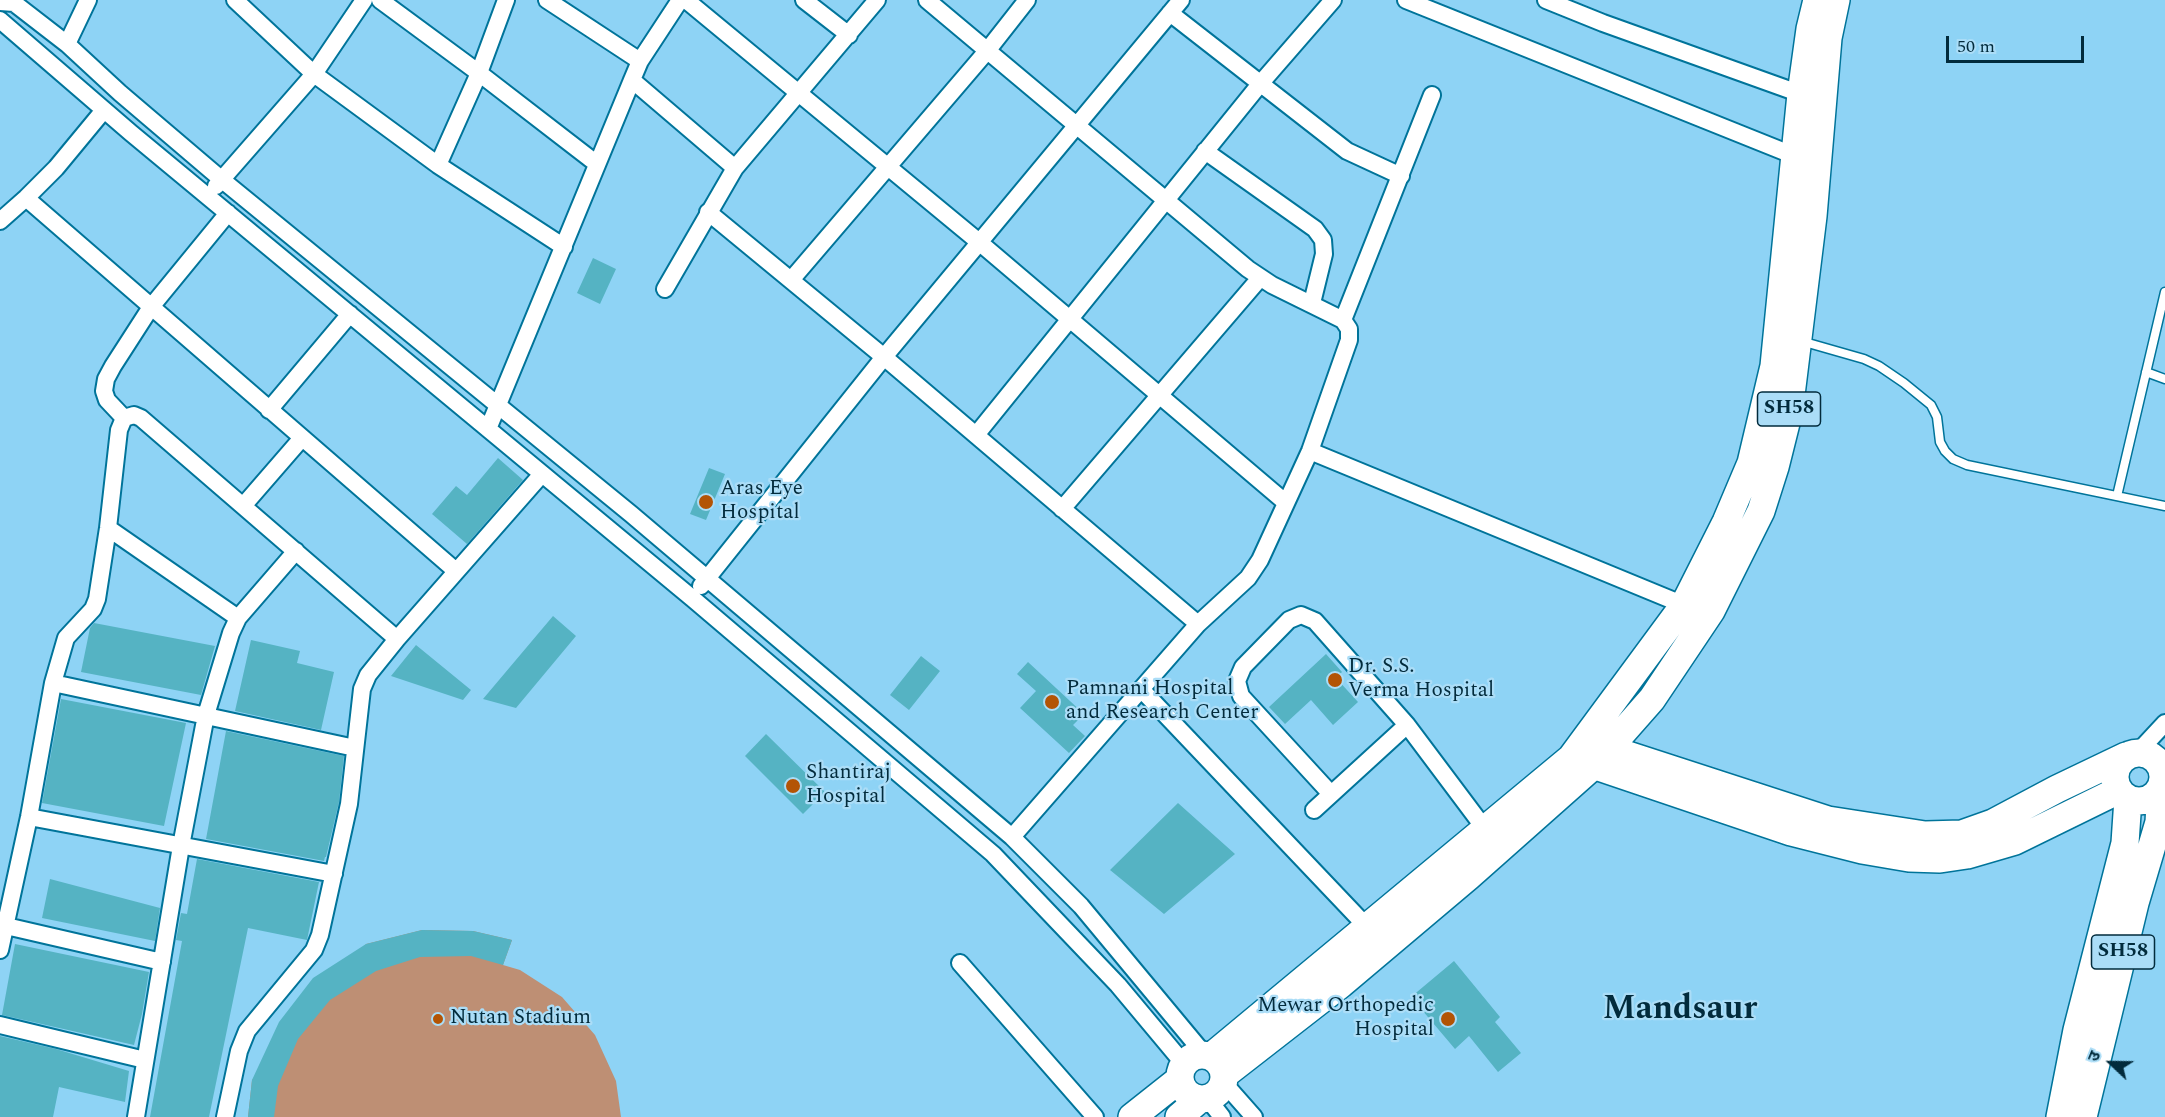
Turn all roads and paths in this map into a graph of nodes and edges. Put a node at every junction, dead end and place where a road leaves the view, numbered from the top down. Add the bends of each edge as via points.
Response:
1 (88, 0) edge
2 (235, 0) edge
3 (364, 0) edge
4 (380, 0) edge
5 (506, 0) edge
6 (547, 0) edge
7 (680, 0) edge
8 (686, 0) edge
9 (804, 0) edge
10 (877, 0) edge
11 (927, 0) edge
12 (1027, 0) edge
13 (1181, 0) edge
14 (1332, 0) edge
15 (1406, 0) edge
16 (1546, 0) edge
17 (1817, 0) edge
18 (1836, 0) edge
19 (0, 2) edge
20 (1170, 13) junction
21 (0, 20) edge
22 (849, 35) junction
23 (67, 44) junction
24 (987, 51) junction
25 (640, 61) junction
26 (479, 73) junction
27 (314, 74) junction
28 (632, 80) junction
29 (1260, 84) junction
30 (800, 92) junction
31 (1801, 94) junction
32 (1432, 95) dead end
33 (104, 110) junction
34 (1079, 125) junction
35 (1205, 151) junction
36 (1795, 156) junction
37 (597, 164) junction
38 (438, 165) junction
39 (888, 166) junction
40 (735, 168) junction
41 (1401, 176) junction
42 (221, 179) junction
43 (208, 196) junction
44 (26, 198) junction
45 (1167, 199) junction
46 (708, 212) junction
47 (228, 213) junction
48 (0, 221) edge
49 (979, 242) junction
50 (564, 247) junction
51 (1260, 278) junction
52 (791, 280) junction
53 (665, 289) dead end
54 (2165, 292) edge
55 (1312, 303) junction
56 (151, 307) junction
57 (350, 314) junction
58 (1070, 319) junction
59 (1343, 320) junction
60 (1787, 338) junction
61 (884, 357) junction
62 (2146, 372) junction
63 (2165, 379) edge
64 (1160, 395) junction
65 (499, 405) junction
66 (269, 410) junction
67 (124, 418) junction
68 (488, 429) junction
69 (976, 435) junction
70 (302, 438) junction
71 (1310, 451) junction
72 (542, 474) junction
73 (2117, 496) junction
74 (1285, 502) junction
75 (243, 506) junction
76 (2165, 506) edge
77 (1062, 509) junction
78 (108, 528) junction
79 (296, 551) junction
80 (456, 571) junction
81 (707, 579) junction
82 (692, 598) junction
83 (1684, 605) junction
84 (238, 618) junction
85 (1198, 624) junction
86 (397, 639) junction
87 (54, 683) junction
88 (1141, 689) junction
89 (206, 715) junction
90 (2165, 723) edge
91 (1407, 725) junction
92 (355, 748) junction
93 (1589, 753) junction
94 (2132, 754) junction
95 (2163, 778) edge
96 (1331, 794) junction
97 (2124, 794) junction
98 (1314, 810) dead end
99 (29, 817) junction
100 (1485, 829) junction
101 (1012, 837) junction
102 (181, 846) junction
103 (334, 874) junction
104 (6, 926) junction
105 (1368, 928) junction
106 (0, 950) edge
107 (162, 962) junction
108 (960, 963) dead end
109 (0, 1025) edge
110 (145, 1060) junction
111 (1207, 1081) edge
112 (136, 1117) edge
113 (225, 1117) edge
114 (1095, 1117) edge
115 (1132, 1117) edge
116 (1179, 1117) edge
117 (1254, 1117) edge
118 (2060, 1117) edge
119 (2084, 1117) edge

1 - 23 street
2 - 27 street
3 - 27 street
4 - 26 street
5 - 26 street
6 - 25 street
7 - 25 street
8 - 30 street
9 - 22 street
10 - 22 street
11 - 24 street
12 - 24 street
13 - 20 street
14 - 29 street
15 - 36 street
16 - 31 street
17 - 31 main road, SH58
18 - 60 main road, SH58 via 1828,38 1813,216
19 - 23 street via 14,3
20 - 29 street
20 - 34 street
21 - 33 street
22 - 30 street
23 - 42 street
24 - 34 street
24 - 39 street
25 - 28 street
26 - 37 street
26 - 38 street
27 - 38 street
27 - 42 street
28 - 37 street
28 - 40 street
29 - 35 street
29 - 41 street via 1347,152
30 - 39 street
30 - 40 street
31 - 36 main road, SH58
32 - 41 street
33 - 43 street
33 - 44 street
34 - 45 street
34 - 49 street
35 - 45 street
35 - 55 street via 1315,229 1323,240 1324,254
36 - 60 main road, SH58
37 - 50 street
38 - 50 street
39 - 49 street
39 - 52 street
40 - 46 street
41 - 59 street
42 - 43 street
42 - 65 street
43 - 47 street
44 - 48 street
44 - 56 street
45 - 51 street
45 - 58 street
46 - 52 street
46 - 53 street
47 - 56 street
47 - 57 street
49 - 58 street
49 - 61 street
50 - 65 street
51 - 55 street
51 - 64 street
52 - 61 street
54 - 62 lane
55 - 59 street
56 - 66 street
56 - 67 street via 106,379 107,400
57 - 66 street
57 - 68 street
58 - 64 street
58 - 69 street
59 - 71 street via 1350,340
60 - 73 lane via 1864,359 1905,383 1931,405 1940,442 1953,459
60 - 83 main road, SH58 via 1774,366 1751,463
60 - 93 main road, SH58 via 1789,411 1761,511 1711,611 1652,699
61 - 69 street
61 - 81 street
62 - 63 lane
62 - 73 lane
64 - 74 street
64 - 77 street
65 - 68 street
65 - 81 street
66 - 70 street
67 - 75 street via 141,418
67 - 78 street via 119,429
68 - 72 street
69 - 77 street
70 - 75 street
70 - 80 street
71 - 74 street
71 - 83 street
72 - 80 street
72 - 82 street
73 - 76 lane
74 - 85 street via 1248,578
75 - 79 street
77 - 85 street
78 - 84 street
78 - 87 street via 93,609 66,638
79 - 84 street
79 - 86 street
80 - 86 street
81 - 82 street
81 - 101 street
82 - 111 street via 993,854
83 - 93 main road, SH58
84 - 89 street
85 - 88 street
86 - 92 street via 368,675 362,689
87 - 89 street
87 - 99 street
88 - 101 street
88 - 105 street
89 - 92 street
89 - 102 street
90 - 94 street
91 - 96 street
91 - 96 street via 1315,621 1301,615 1289,620 1243,667 1237,681 1241,696
91 - 100 street
92 - 103 street via 349,804
93 - 94 main road via 1828,820 1925,835 1962,834 1993,823
93 - 97 main road via 1791,832 1909,858 1967,855 2015,841
93 - 100 main road
93 - 111 main road via 1469,876 1341,984
94 - 95 main road via 2150,755 2160,763
94 - 97 main road, SH58 via 2117,766 2115,778
95 - 97 main road via 2153,797 2141,801
95 - 119 main road, SH58 via 2159,822 2135,903
96 - 98 street
97 - 118 main road, SH58 via 2125,843 2077,1030
99 - 102 street
99 - 104 street
100 - 105 main road
101 - 111 street via 1081,906
102 - 103 street
102 - 107 street
103 - 113 street via 314,950 247,1031
104 - 106 street
104 - 107 street
105 - 111 main road
107 - 110 street
108 - 114 street
109 - 110 street
110 - 112 street
111 - 115 main road
111 - 116 main road
111 - 117 street

